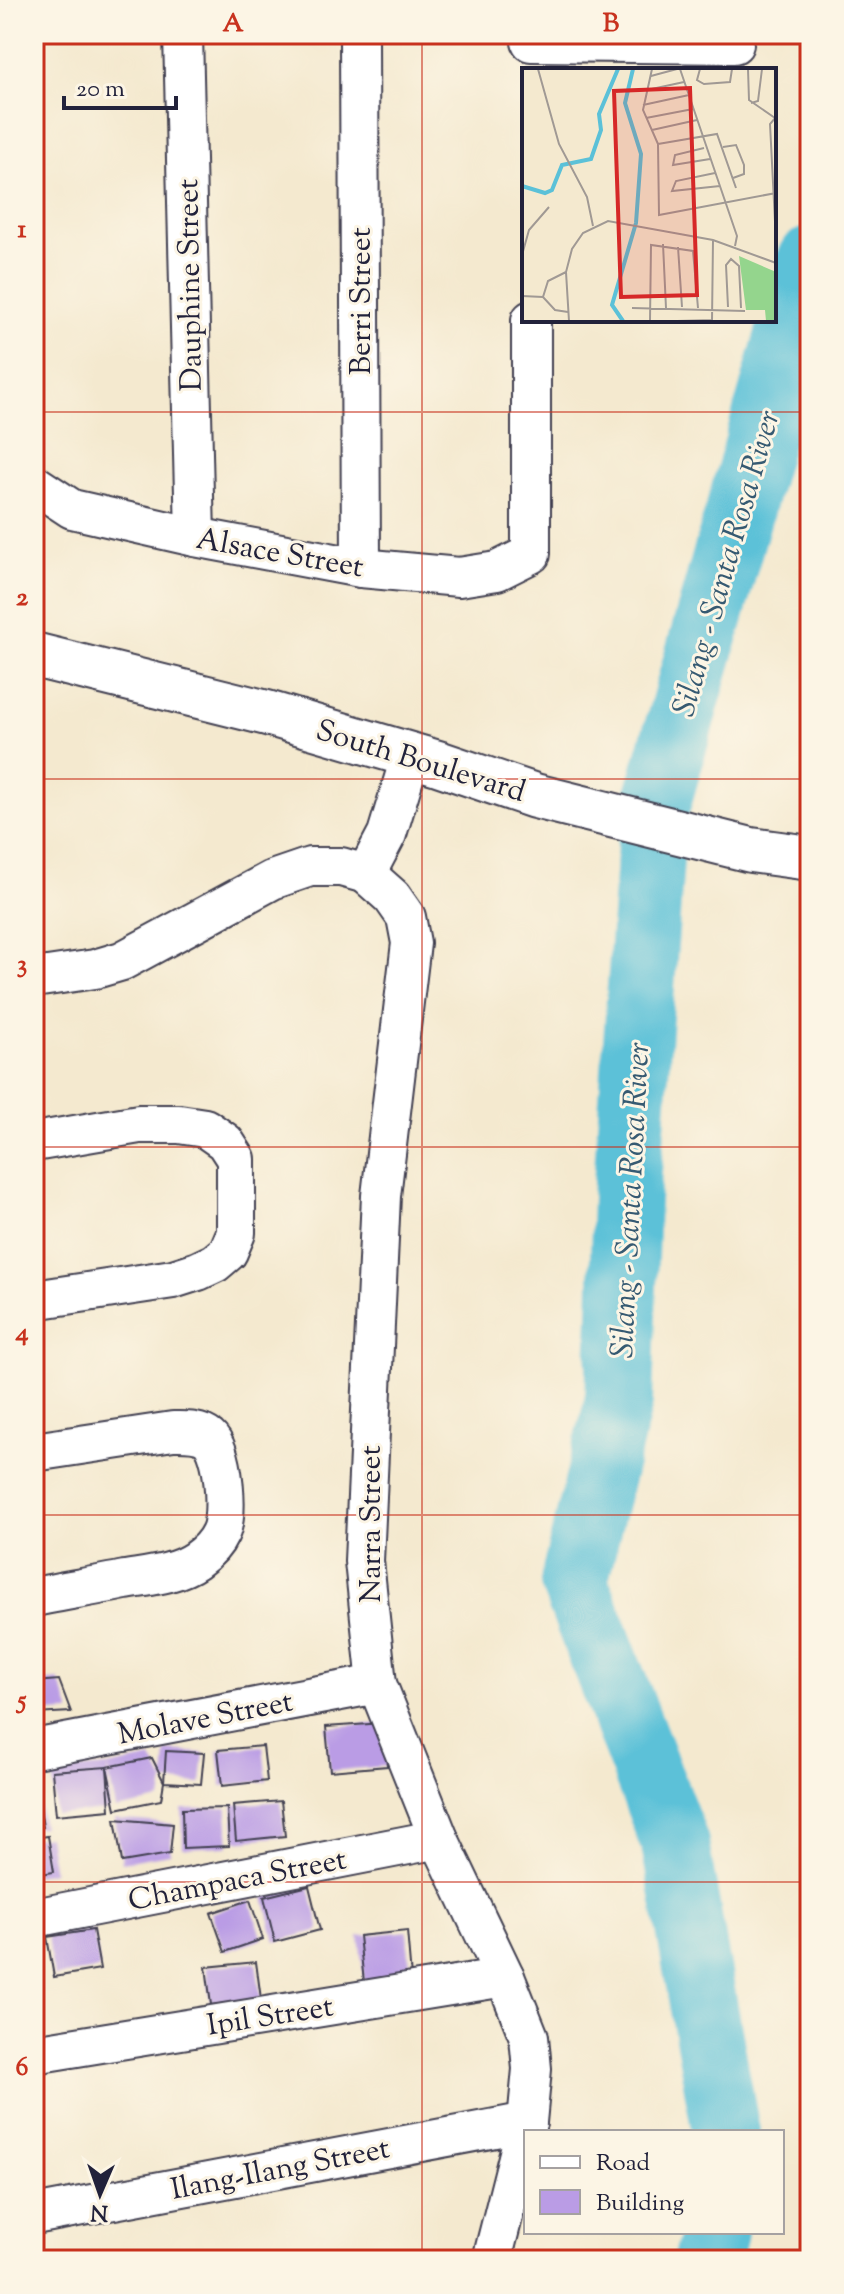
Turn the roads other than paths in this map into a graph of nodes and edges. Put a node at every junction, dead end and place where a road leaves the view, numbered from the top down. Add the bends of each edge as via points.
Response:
1 (183, 34) edge
2 (359, 34) edge
3 (734, 44) dead end
4 (531, 49) edge
5 (531, 322) edge
6 (34, 484) edge
7 (195, 537) junction
8 (361, 568) junction
9 (34, 655) edge
10 (411, 755) junction
11 (810, 858) edge
12 (366, 874) junction
13 (34, 978) edge
14 (34, 1142) edge
15 (34, 1300) edge
16 (34, 1452) edge
17 (34, 1597) edge
18 (377, 1684) junction
19 (34, 1749) edge
20 (439, 1839) junction
21 (34, 1918) edge
22 (505, 1977) junction
23 (34, 2054) edge
24 (527, 2122) junction
25 (525, 2130) edge
26 (524, 2134) edge
27 (34, 2215) edge
28 (492, 2260) edge

1 - 7 street, Dauphine Street
2 - 8 street, Berri Street
3 - 4 street
5 - 8 street, Alsace Street via 531,554 497,571 459,577
6 - 7 street, Alsace Street via 72,509
7 - 8 street, Alsace Street
9 - 10 main road, South Boulevard
10 - 11 main road, South Boulevard via 535,796 751,850
10 - 12 street via 387,834
12 - 13 street via 310,867 272,880 122,961
12 - 18 street, Narra Street via 406,917 411,943 381,1196 364,1561
14 - 15 street via 139,1124 205,1128 225,1142 236,1159 236,1233 228,1252 198,1271
16 - 17 street via 193,1431 216,1447 224,1510 222,1530 196,1561 173,1571
18 - 19 street, Molave Street
18 - 20 street, Narra Street
20 - 21 street, Champaca Street
20 - 22 street, Narra Street
22 - 23 street, Ipil Street
22 - 24 street, Narra Street via 529,2037
24 - 25 street, Narra Street
24 - 27 street, Ilang-Ilang Street
26 - 28 street, Narra Street

